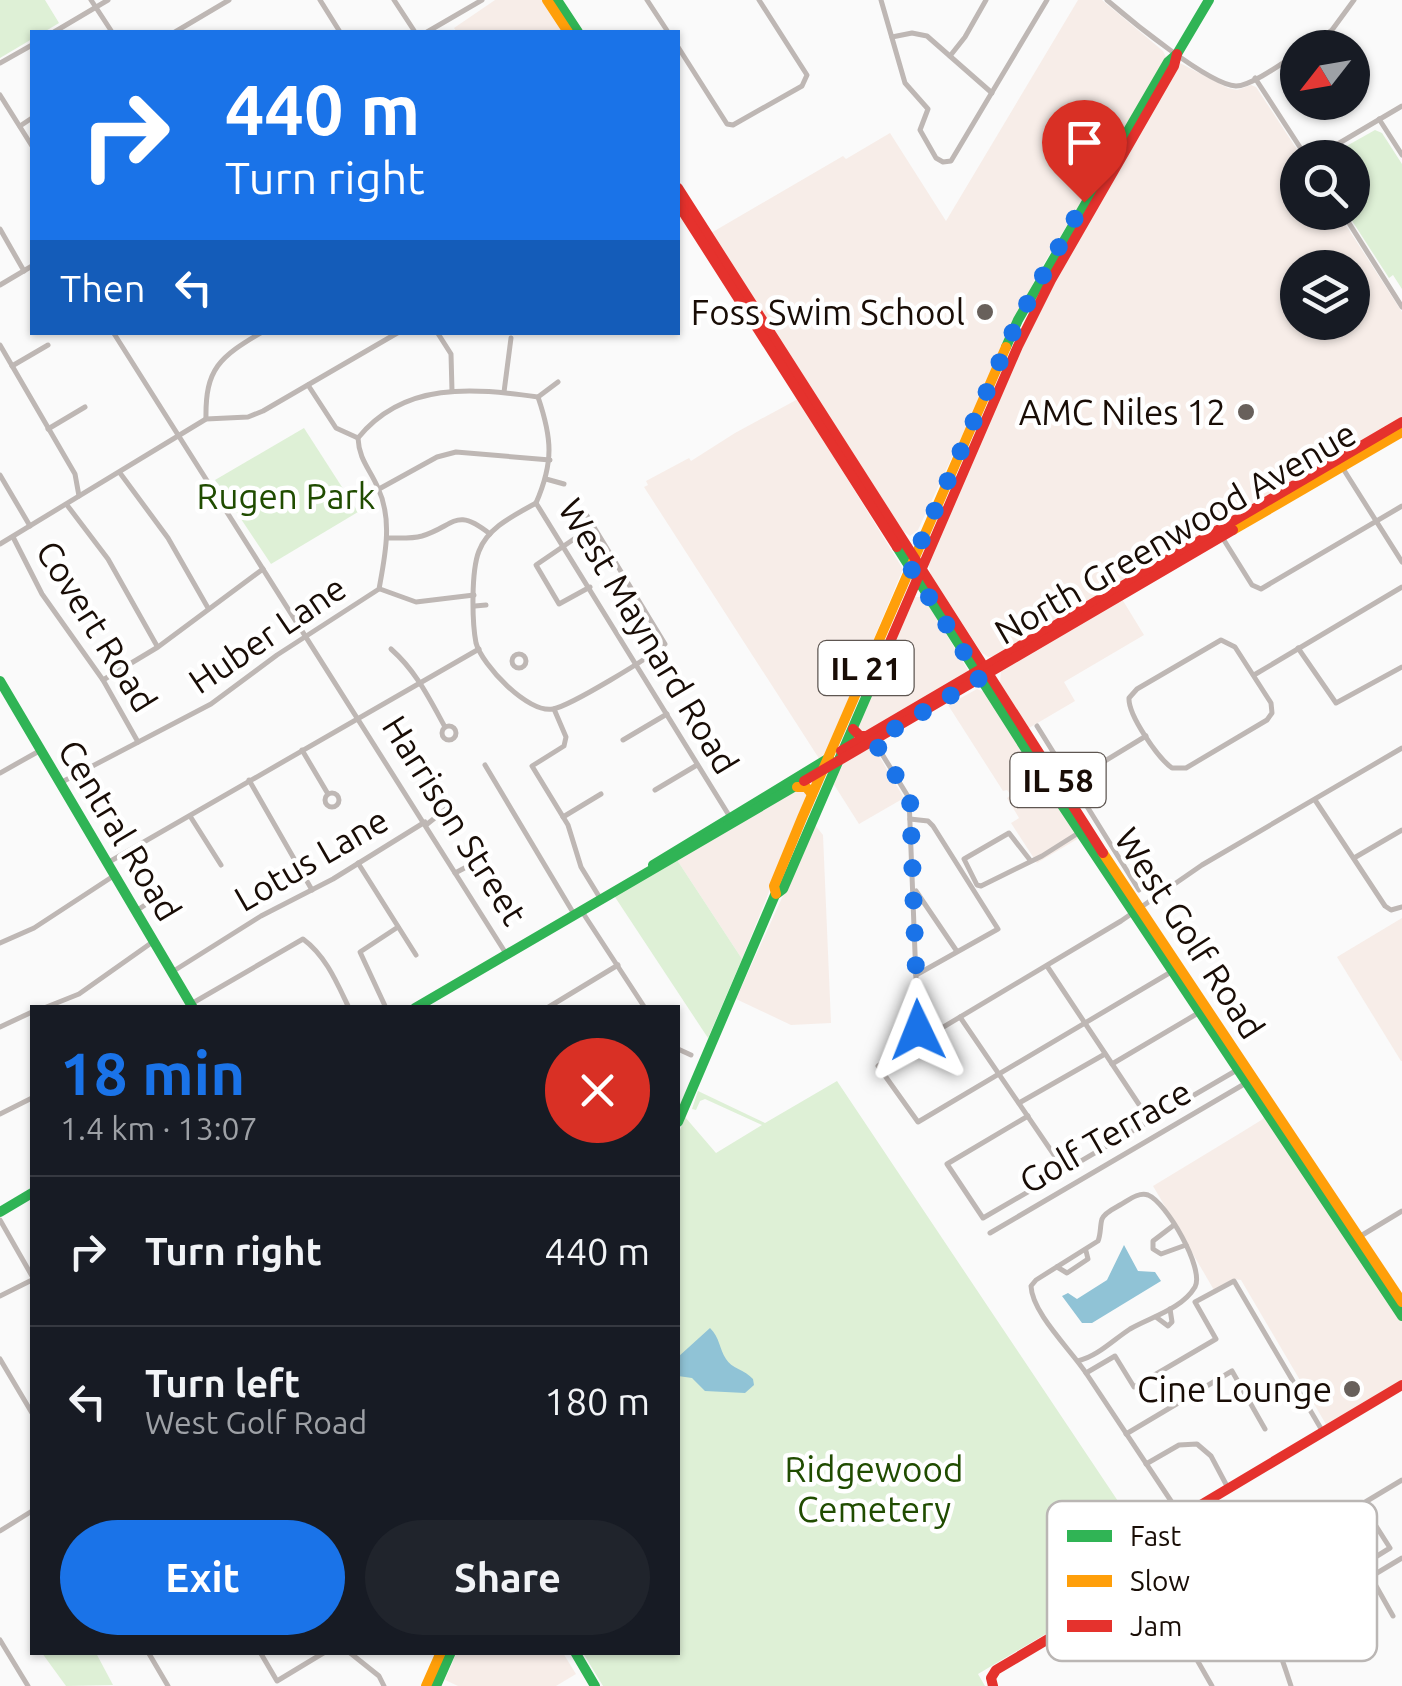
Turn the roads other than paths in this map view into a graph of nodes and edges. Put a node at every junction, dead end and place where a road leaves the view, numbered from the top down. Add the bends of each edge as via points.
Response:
1 (91, 0) edge
2 (108, 0) edge
3 (229, 0) edge
4 (320, 0) edge
5 (394, 0) edge
6 (482, 0) edge
7 (547, 0) edge
8 (557, 0) edge
9 (647, 0) edge
10 (759, 0) edge
11 (881, 0) edge
12 (986, 0) edge
13 (1047, 0) edge
14 (1106, 0) edge
15 (1210, 0) edge
16 (1354, 0) edge
17 (96, 8) junction
18 (58, 30) edge
19 (111, 30) edge
20 (178, 30) edge
21 (339, 30) edge
22 (414, 30) edge
23 (430, 30) edge
24 (567, 30) edge
25 (577, 30) edge
26 (667, 30) edge
27 (1332, 30) edge
28 (892, 37) junction
29 (30, 46) edge
30 (680, 51) edge
31 (1177, 54) junction
32 (950, 56) junction
33 (0, 63) edge
34 (1280, 64) edge
35 (1255, 78) junction
36 (992, 93) junction
37 (0, 95) edge
38 (1402, 106) edge
39 (1080, 112) dead end
40 (30, 119) edge
41 (1379, 119) junction
42 (20, 126) junction
43 (1298, 140) edge
44 (1342, 140) edge
45 (1126, 142) junction
46 (30, 143) edge
47 (1402, 155) edge
48 (948, 161) junction
49 (945, 171) dead end
50 (680, 191) edge
51 (680, 207) edge
52 (0, 230) edge
53 (1353, 230) edge
54 (30, 267) edge
55 (24, 271) junction
56 (0, 285) edge
57 (1402, 306) edge
58 (116, 335) edge
59 (257, 335) edge
60 (393, 335) edge
61 (440, 335) edge
62 (511, 338) dead end
63 (48, 344) dead end
64 (0, 345) edge
65 (12, 366) junction
66 (558, 382) dead end
67 (308, 385) junction
68 (452, 392) junction
69 (504, 392) junction
70 (538, 397) junction
71 (85, 407) dead end
72 (206, 419) junction
73 (1402, 422) edge
74 (48, 430) junction
75 (1402, 432) edge
76 (177, 434) junction
77 (358, 438) junction
78 (550, 460) junction
79 (1342, 467) junction
80 (120, 473) junction
81 (0, 474) edge
82 (546, 479) junction
83 (564, 484) dead end
84 (379, 490) junction
85 (80, 498) junction
86 (536, 502) junction
87 (68, 505) junction
88 (1402, 506) edge
89 (586, 514) dead end
90 (1376, 521) junction
91 (30, 526) junction
92 (593, 526) junction
93 (927, 527) junction
94 (490, 534) junction
95 (13, 536) junction
96 (902, 537) junction
97 (1222, 537) junction
98 (388, 538) junction
99 (0, 544) edge
100 (564, 544) junction
101 (1402, 562) edge
102 (916, 567) junction
103 (263, 569) junction
104 (590, 586) junction
105 (1402, 587) edge
106 (379, 588) junction
107 (474, 595) junction
108 (486, 604) dead end
109 (474, 606) junction
110 (208, 609) junction
111 (306, 636) junction
112 (158, 646) junction
113 (1298, 648) junction
114 (391, 649) dead end
115 (479, 649) junction
116 (976, 652) junction
117 (996, 658) junction
118 (1011, 660) junction
119 (635, 663) junction
120 (513, 666) dead end
121 (1402, 667) edge
122 (982, 672) junction
123 (1254, 674) junction
124 (499, 676) junction
125 (103, 680) junction
126 (420, 682) junction
127 (963, 688) junction
128 (2, 689) edge
129 (989, 692) junction
130 (1004, 696) junction
131 (554, 710) junction
132 (666, 714) junction
133 (358, 717) junction
134 (1037, 726) dead end
135 (445, 727) dead end
136 (852, 728) junction
137 (1146, 736) junction
138 (871, 738) junction
139 (623, 740) dead end
140 (138, 742) junction
141 (1402, 748) edge
142 (40, 750) junction
143 (302, 750) junction
144 (843, 750) junction
145 (832, 761) junction
146 (485, 765) dead end
147 (697, 765) junction
148 (822, 772) junction
149 (0, 774) edge
150 (249, 780) junction
151 (60, 783) junction
152 (797, 787) junction
153 (1062, 787) junction
154 (655, 790) dead end
155 (328, 794) dead end
156 (601, 794) dead end
157 (812, 794) junction
158 (1314, 800) junction
159 (446, 809) dead end
160 (190, 815) junction
161 (563, 817) junction
162 (730, 817) junction
163 (910, 818) junction
164 (426, 824) junction
165 (1402, 830) edge
166 (1080, 832) junction
167 (1354, 858) junction
168 (1030, 860) junction
169 (478, 862) dead end
170 (108, 863) junction
171 (358, 863) junction
172 (221, 864) dead end
173 (646, 871) junction
174 (454, 873) junction
175 (114, 875) junction
176 (914, 889) junction
177 (312, 890) junction
178 (1139, 890) dead end
179 (776, 894) junction
180 (154, 899) dead end
181 (600, 899) junction
182 (1402, 907) edge
183 (1135, 910) junction
184 (136, 911) junction
185 (578, 912) junction
186 (398, 927) junction
187 (154, 941) junction
188 (0, 943) edge
189 (956, 950) junction
190 (505, 952) dead end
191 (416, 955) dead end
192 (618, 965) junction
193 (1047, 966) junction
194 (172, 972) junction
195 (1172, 972) junction
196 (916, 975) junction
197 (51, 1005) edge
198 (191, 1005) edge
199 (194, 1005) edge
200 (348, 1005) edge
201 (385, 1005) edge
202 (424, 1005) edge
203 (552, 1005) edge
204 (643, 1005) edge
205 (1202, 1011) junction
206 (30, 1013) edge
207 (960, 1017) junction
208 (1086, 1024) junction
209 (0, 1027) edge
210 (918, 1030) dead end
211 (680, 1050) edge
212 (1105, 1054) junction
213 (691, 1055) dead end
214 (1112, 1064) junction
215 (1237, 1070) junction
216 (999, 1075) junction
217 (1249, 1081) junction
218 (30, 1099) edge
219 (1019, 1103) junction
220 (0, 1114) edge
221 (1028, 1116) junction
222 (680, 1117) edge
223 (1150, 1121) junction
224 (1065, 1171) junction
225 (30, 1194) edge
226 (1402, 1211) edge
227 (0, 1212) edge
228 (0, 1220) edge
229 (1174, 1226) junction
230 (990, 1233) dead end
231 (1356, 1240) junction
232 (1186, 1245) junction
233 (30, 1274) edge
234 (30, 1279) edge
235 (0, 1296) edge
236 (1170, 1309) junction
237 (1401, 1309) edge
238 (1156, 1317) junction
239 (0, 1359) edge
240 (1078, 1360) junction
241 (1086, 1373) junction
242 (1402, 1385) edge
243 (30, 1410) edge
244 (1265, 1429) dead end
245 (1323, 1432) junction
246 (1126, 1434) junction
247 (1146, 1464) junction
248 (1402, 1480) edge
249 (1228, 1488) junction
250 (1211, 1498) junction
251 (1171, 1501) edge
252 (1206, 1501) edge
253 (1213, 1501) edge
254 (1367, 1501) edge
255 (30, 1512) edge
256 (1377, 1528) edge
257 (0, 1531) edge
258 (1377, 1556) edge
259 (1402, 1558) edge
260 (1377, 1573) edge
261 (1377, 1588) edge
262 (1393, 1616) dead end
263 (0, 1640) edge
264 (1047, 1640) edge
265 (150, 1655) edge
266 (262, 1655) edge
267 (321, 1655) edge
268 (353, 1655) edge
269 (440, 1655) edge
270 (450, 1655) edge
271 (578, 1655) edge
272 (1198, 1661) edge
273 (1283, 1661) edge
274 (992, 1682) edge
275 (165, 1685) edge
276 (28, 1686) edge
277 (384, 1686) edge
278 (426, 1686) edge
279 (436, 1686) edge
280 (595, 1686) edge
281 (1212, 1686) edge
282 (1291, 1686) edge

1 - 17 street
2 - 17 street
3 - 20 street
4 - 21 street
5 - 22 street
6 - 23 street
7 - 24 main road
8 - 25 main road
9 - 26 street
10 - 30 street via 807,75 802,86 726,124
11 - 28 street
12 - 32 street
13 - 36 street
14 - 31 street
15 - 31 main road, IL 21
16 - 27 street
17 - 18 street
17 - 19 street
28 - 32 street via 922,33
28 - 48 street via 906,83 928,110 920,130 936,158
29 - 33 street
31 - 35 street via 1229,84
31 - 45 main road, IL 21
32 - 36 street
34 - 35 street
35 - 43 street
36 - 48 street
37 - 42 street
38 - 41 street
39 - 45 street
40 - 42 street
41 - 44 street
41 - 47 street
42 - 46 street
45 - 93 main road, IL 21 via 1018,320
45 - 102 main road, IL 21 via 1028,324
48 - 49 street
50 - 96 main road, West Golf Road / IL 58
51 - 102 main road, West Golf Road / IL 58
52 - 55 street
53 - 57 street
54 - 55 street
55 - 56 street
58 - 76 street
59 - 72 street via 216,365 206,390
60 - 67 street
61 - 68 street via 451,354
62 - 69 street
63 - 65 street
64 - 65 street
65 - 74 street
66 - 70 street
67 - 72 street via 263,412
67 - 77 street via 336,428
68 - 69 street
68 - 77 street via 417,396
69 - 70 street
70 - 78 street via 550,432
71 - 74 street
72 - 76 street
73 - 117 main road, North Greenwood Avenue
74 - 85 street via 75,474
75 - 79 main road, North Greenwood Avenue
76 - 80 street
76 - 103 street
77 - 84 street, Huber Lane via 360,458
78 - 82 street, West Maynard Road
78 - 84 street via 456,452
79 - 90 street
79 - 97 main road, North Greenwood Avenue
80 - 85 street
80 - 110 street
81 - 91 street, Covert Road
82 - 83 street
82 - 86 street, West Maynard Road
84 - 98 street, Huber Lane
85 - 87 street
86 - 94 street
86 - 100 street, West Maynard Road
87 - 91 street
87 - 112 street
88 - 90 street
89 - 92 street
90 - 97 street via 1260,590
90 - 101 street
91 - 95 street
92 - 100 street
92 - 119 street via 665,644
93 - 96 main road via 914,538
93 - 102 main road, IL 21
94 - 98 street via 472,520 456,519 421,536
94 - 107 street via 479,552
95 - 99 street
95 - 125 street, Covert Road via 56,618
96 - 102 main road, West Golf Road / IL 58
97 - 118 main road, North Greenwood Avenue
98 - 106 street, Huber Lane
100 - 104 street, West Maynard Road
100 - 104 street via 536,565 556,602
102 - 116 main road, West Golf Road / IL 58
102 - 122 main road, West Golf Road / IL 58
102 - 136 main road, IL 21
102 - 145 main road, IL 21
103 - 110 street
103 - 111 street, Harrison Street
104 - 119 street, West Maynard Road
105 - 113 street
106 - 107 street via 416,602
106 - 111 street, Huber Lane
107 - 109 street
108 - 109 street
109 - 115 street
110 - 112 street
111 - 133 street, Harrison Street
111 - 140 street, Huber Lane via 211,704
112 - 125 street
113 - 121 street via 1336,704
113 - 123 street
114 - 126 street
115 - 124 street
115 - 126 street
116 - 117 main road
116 - 122 main road, West Golf Road / IL 58
117 - 122 main road, North Greenwood Avenue
118 - 122 main road, North Greenwood Avenue
118 - 130 main road via 998,675
119 - 131 street
119 - 132 street, West Maynard Road
120 - 124 street
122 - 127 main road, North Greenwood Avenue
122 - 129 main road, West Golf Road / IL 58
122 - 130 main road, West Golf Road / IL 58
122 - 138 main road, North Greenwood Avenue
123 - 137 street via 1230,642 1216,642 1132,692 1128,706
123 - 137 street via 1271,703 1270,717 1186,768 1167,766
124 - 131 street via 527,704
125 - 140 street, Covert Road
126 - 133 street
126 - 135 street
127 - 129 main road
127 - 138 main road, North Greenwood Avenue
128 - 142 main road, Central Road
129 - 153 main road, West Golf Road / IL 58
130 - 153 main road, West Golf Road / IL 58
131 - 161 street via 564,746 532,766
132 - 139 street
132 - 147 street, West Maynard Road
133 - 143 street
133 - 164 street, Harrison Street
134 - 153 street
136 - 138 main road
136 - 144 main road, IL 21
137 - 153 street
138 - 144 main road, North Greenwood Avenue
138 - 145 main road, North Greenwood Avenue
138 - 163 street via 909,797
140 - 151 street, Huber Lane
141 - 158 street
142 - 149 street
142 - 151 main road, Central Road
143 - 150 street
143 - 155 street
144 - 145 main road, IL 21
145 - 148 main road, IL 21
145 - 162 main road, North Greenwood Avenue
145 - 179 main road, IL 21
146 - 185 street
147 - 154 street
147 - 162 street, West Maynard Road
148 - 152 main road
148 - 157 main road, IL 21
150 - 160 street
150 - 177 street
151 - 170 main road, Central Road
152 - 157 main road
152 - 173 main road
153 - 166 main road, West Golf Road / IL 58
153 - 178 street
153 - 183 main road, West Golf Road / IL 58
156 - 161 street
157 - 179 main road, IL 21
158 - 167 street
158 - 183 street
159 - 164 street, Lotus Lane
160 - 170 street
160 - 172 street
161 - 181 street
162 - 173 main road, North Greenwood Avenue
163 - 176 street
163 - 189 street via 933,826 998,929
164 - 171 street, Lotus Lane
164 - 174 street, Harrison Street
165 - 167 street
166 - 168 street
166 - 183 main road, West Golf Road / IL 58
167 - 182 street via 1391,910
168 - 168 street via 981,886 964,859 1010,833
169 - 174 street
170 - 175 main road, Central Road
171 - 177 street, Lotus Lane
171 - 186 street
173 - 181 main road
174 - 190 street, Harrison Street
175 - 184 main road, Central Road
175 - 188 street
176 - 189 street
176 - 196 street
177 - 194 street, Lotus Lane
179 - 222 main road
180 - 184 street
181 - 185 main road
183 - 193 street
183 - 195 main road, West Golf Road / IL 58
183 - 205 main road, West Golf Road / IL 58
184 - 187 main road, Central Road
185 - 192 street
185 - 202 main road
186 - 191 street
186 - 201 street via 358,951
187 - 194 main road, Central Road
187 - 197 street
189 - 196 street
192 - 203 street
192 - 204 street
193 - 207 street
193 - 208 street
194 - 198 main road, Central Road
195 - 205 main road, West Golf Road / IL 58
195 - 208 street
196 - 210 street
199 - 200 street via 303,939 328,965
205 - 214 street
205 - 215 main road, West Golf Road / IL 58
205 - 217 main road, West Golf Road / IL 58
206 - 209 street
207 - 216 street
207 - 216 street via 878,1066 918,1122
208 - 212 street
208 - 216 street
211 - 213 street
212 - 214 street
212 - 219 street
214 - 223 street
215 - 217 main road, West Golf Road / IL 58
215 - 223 street
216 - 219 street
217 - 230 street, Golf Terrace
217 - 231 main road, West Golf Road / IL 58
217 - 231 main road, West Golf Road / IL 58
218 - 220 street
219 - 221 street
221 - 224 street
221 - 224 street via 946,1164 983,1218
223 - 224 street
225 - 227 main road
226 - 231 street
228 - 233 street
229 - 232 street
229 - 232 street via 1153,1249 1161,1254
229 - 240 street via 1159,1202 1140,1194 1102,1218 1098,1242 1031,1286 1031,1296
231 - 237 main road, West Golf Road / IL 58
231 - 237 main road, West Golf Road / IL 58
232 - 236 street via 1197,1281
234 - 235 street
236 - 238 street
236 - 238 street via 1168,1326
238 - 240 street
239 - 243 street
240 - 241 street
241 - 245 street via 1115,1356 1134,1387 1216,1339 1195,1302 1234,1280
241 - 246 street
242 - 245 main road
244 - 246 street via 1232,1371
245 - 249 main road
246 - 247 street
247 - 249 street via 1197,1444 1212,1456
247 - 251 street
248 - 254 street
249 - 250 main road
250 - 252 main road
250 - 253 street
255 - 257 street
256 - 258 street via 1390,1548
259 - 260 street
261 - 262 street
263 - 276 street
264 - 274 main road via 996,1670
265 - 275 street
266 - 267 street via 277,1681
268 - 277 street
269 - 278 main road
270 - 279 main road
271 - 280 main road
272 - 281 street
273 - 282 street

